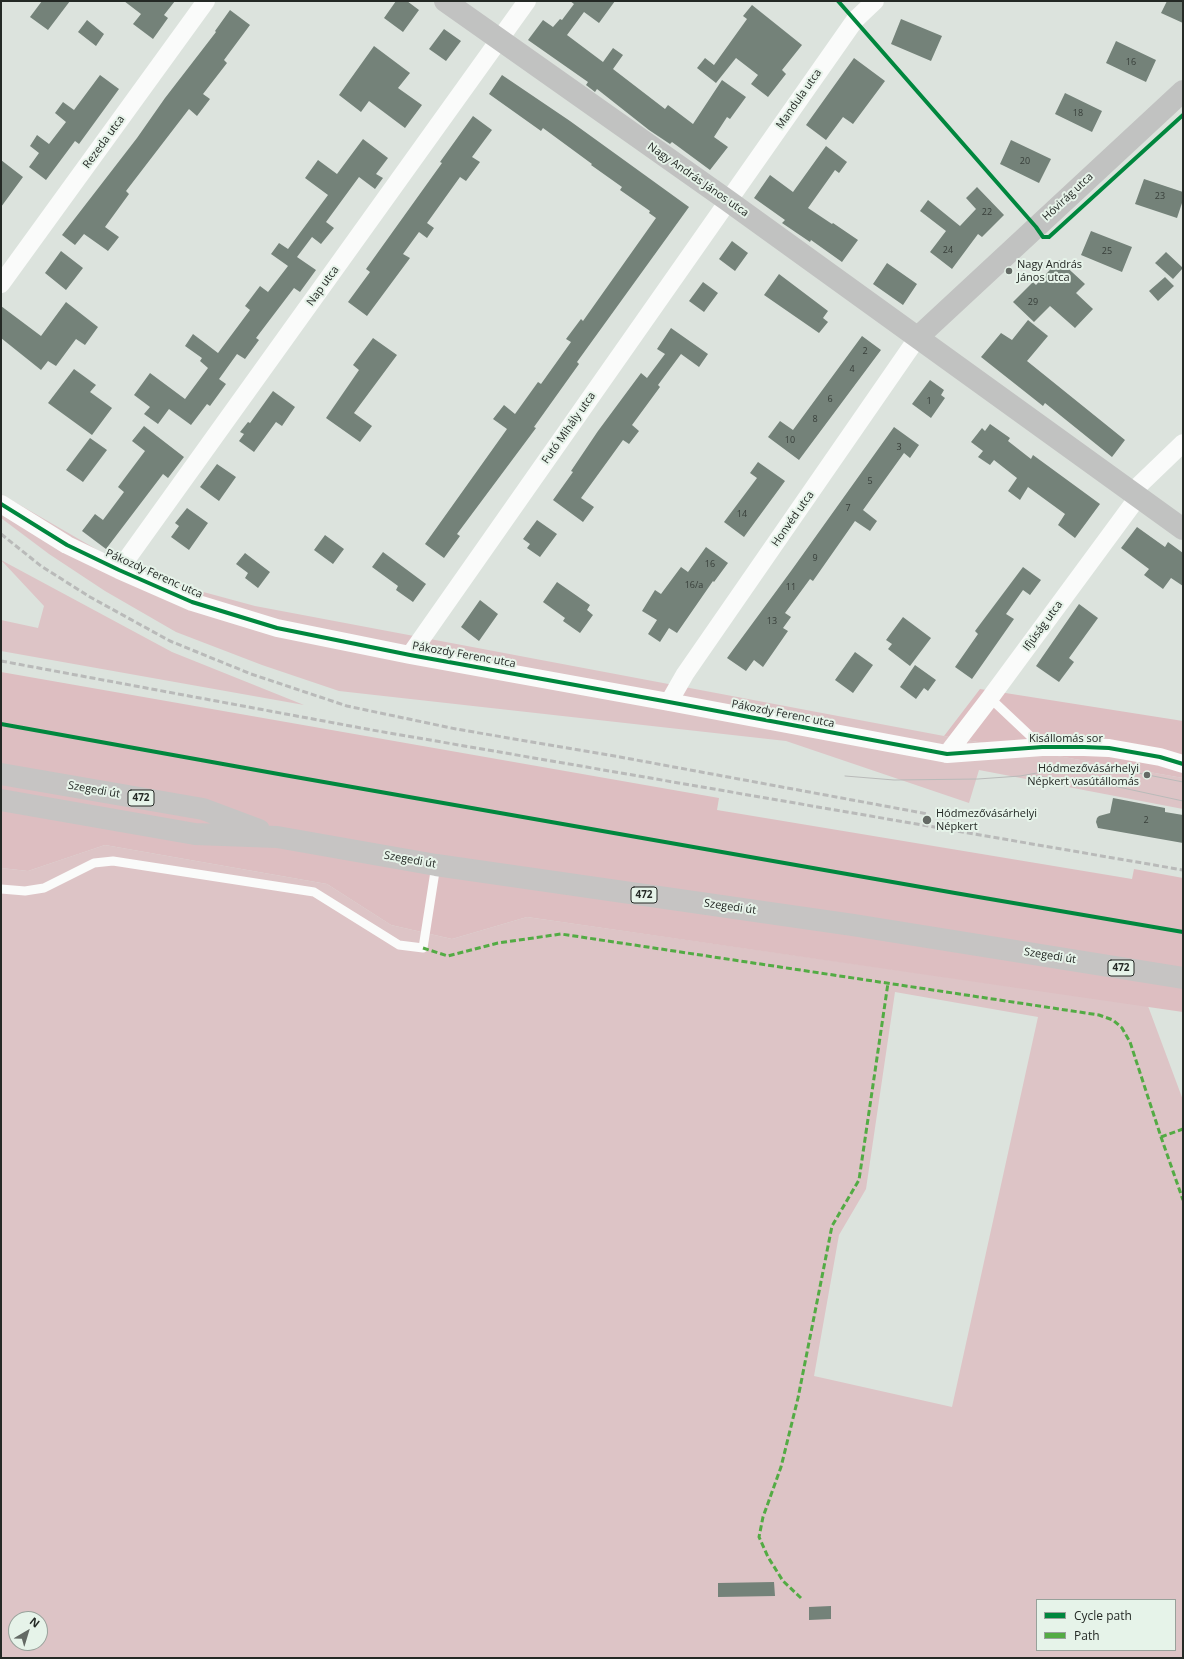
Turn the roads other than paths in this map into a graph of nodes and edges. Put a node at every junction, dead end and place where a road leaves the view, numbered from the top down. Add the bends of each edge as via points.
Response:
1 (206, 1) edge
2 (445, 1) edge
3 (527, 1) edge
4 (875, 1) edge
5 (500, 40) junction
6 (1183, 91) edge
7 (727, 200) junction
8 (1, 284) edge
9 (918, 338) junction
10 (1183, 443) edge
11 (1135, 495) junction
12 (1, 504) edge
13 (1183, 529) edge
14 (119, 570) junction
15 (410, 655) junction
16 (990, 698) junction
17 (669, 702) junction
18 (1042, 747) junction
19 (947, 754) junction
20 (1183, 764) edge
21 (1, 774) edge
22 (1, 800) edge
23 (277, 837) junction
24 (436, 865) junction
25 (1, 889) edge
26 (1183, 978) edge

1 - 8 street, Rezeda utca
2 - 5 street, Nagy András János utca
3 - 5 street, Nap utca
4 - 7 street, Mandula utca via 854,20
5 - 7 street, Nagy András János utca
5 - 14 street, Nap utca
6 - 9 street, Hóvirág utca
7 - 9 street, Nagy András János utca
7 - 15 street, Futó Mihály utca
9 - 11 street, Nagy András János utca
9 - 17 street, Honvéd utca via 690,667
10 - 11 street, Ifjúság utca
11 - 13 street, Nagy András János utca
11 - 16 street, Ifjúság utca
12 - 14 street, Pákozdy Ferenc utca via 67,546
14 - 15 street, Pákozdy Ferenc utca via 192,602 277,628
15 - 17 street, Pákozdy Ferenc utca
16 - 18 lane
16 - 19 street, Ifjúság utca
17 - 19 street, Pákozdy Ferenc utca
18 - 19 street, Kisállomás sor
18 - 20 street, Kisállomás sor via 1109,748
21 - 23 main road, Szegedi út / 472 via 203,809
22 - 23 main road, Szegedi út / 472 via 195,834
23 - 24 main road, Szegedi út / 472
24 - 25 lane via 423,948 399,945 314,892 113,861 94,863 44,888 25,892
24 - 26 main road, Szegedi út / 472 via 845,924

